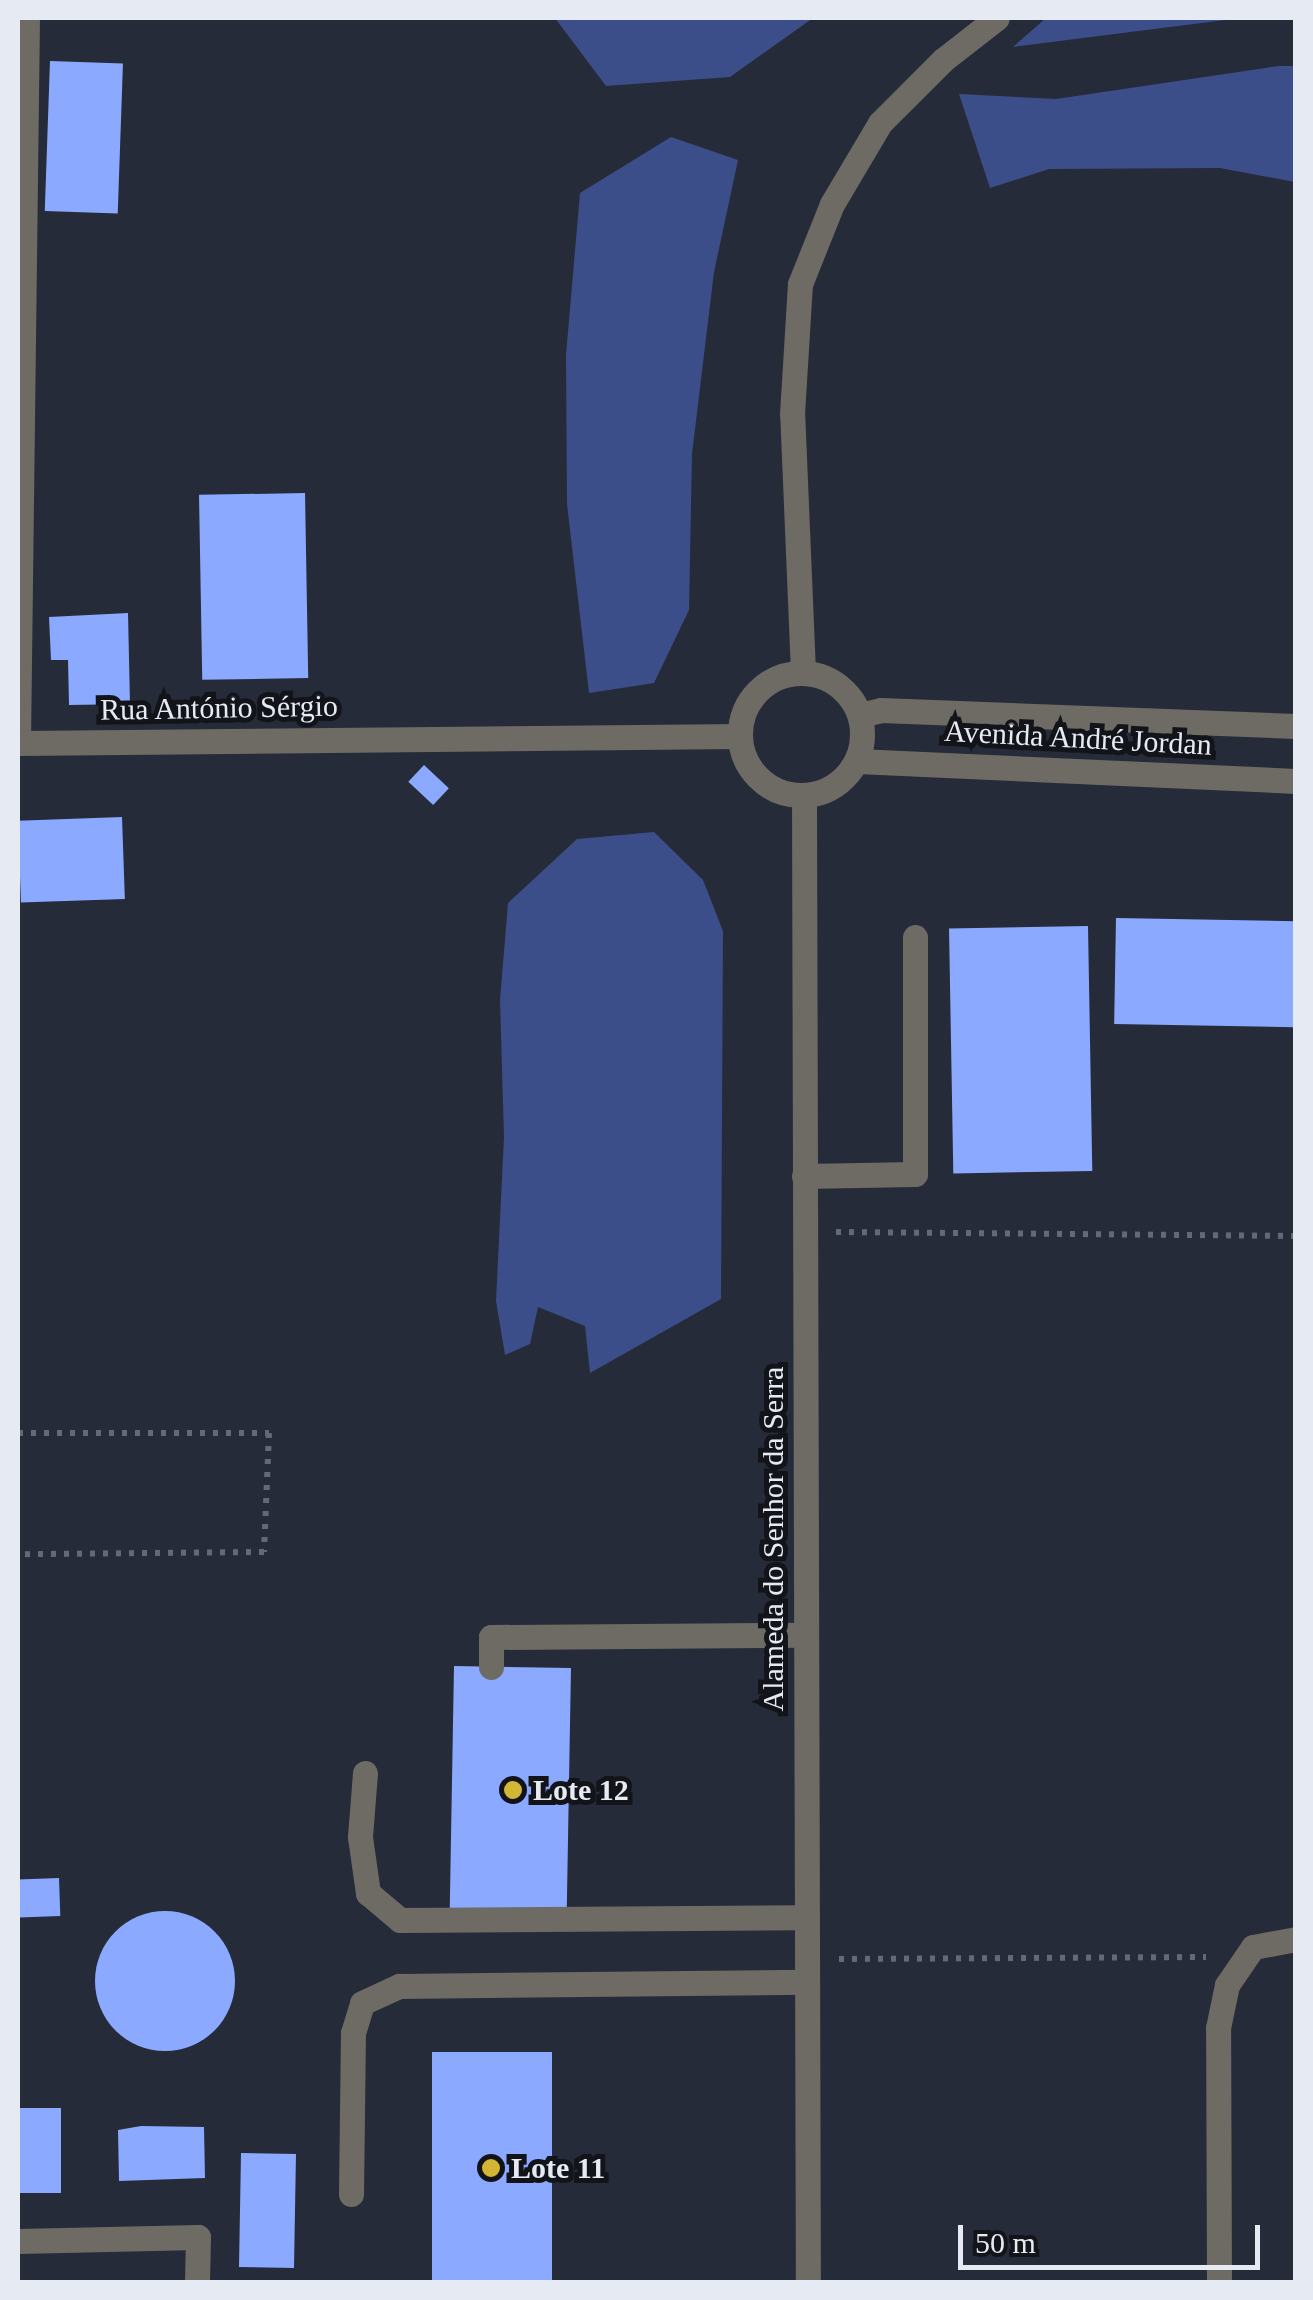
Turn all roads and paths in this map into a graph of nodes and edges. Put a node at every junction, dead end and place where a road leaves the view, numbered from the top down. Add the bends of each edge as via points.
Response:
1 (27, 18) edge
2 (997, 18) edge
3 (803, 672) junction
4 (860, 715) junction
5 (1296, 726) edge
6 (740, 736) junction
7 (18, 743) edge
8 (857, 761) junction
9 (1296, 781) edge
10 (804, 795) junction
11 (915, 938) dead end
12 (804, 1176) junction
13 (804, 1232) junction
14 (1296, 1236) edge
15 (18, 1433) edge
16 (18, 1554) edge
17 (806, 1635) junction
18 (491, 1667) dead end
19 (365, 1773) dead end
20 (806, 1918) junction
21 (1296, 1939) edge
22 (1242, 1963) junction
23 (807, 1971) junction
24 (352, 2194) dead end
25 (18, 2242) edge
26 (197, 2282) edge
27 (808, 2282) edge
28 (1218, 2282) edge

1 - 7 street
2 - 3 street via 880,123 832,204 800,284 792,414
3 - 4 street via 828,678
3 - 6 street via 778,676 758,690
4 - 5 street, Avenida André Jordan via 920,711
4 - 8 street
6 - 7 street, Rua António Sérgio
6 - 10 street via 760,778
8 - 9 street, Avenida André Jordan
8 - 10 street via 843,779
10 - 12 street, Alameda do Senhor da Serra
11 - 12 street via 916,1174
12 - 13 street, Alameda do Senhor da Serra
13 - 14 path
13 - 17 street, Alameda do Senhor da Serra
15 - 16 path via 270,1433 264,1552
17 - 18 street via 491,1637
17 - 20 street, Alameda do Senhor da Serra
19 - 20 street via 360,1837 368,1893 400,1920
20 - 23 street, Alameda do Senhor da Serra
21 - 22 street via 1253,1947
22 - 23 path via 1178,1952
22 - 28 street via 1227,1985 1218,2028
23 - 24 street via 477,1996 399,1986 362,2003 353,2034
23 - 27 street, Alameda do Senhor da Serra
25 - 26 street via 198,2237

